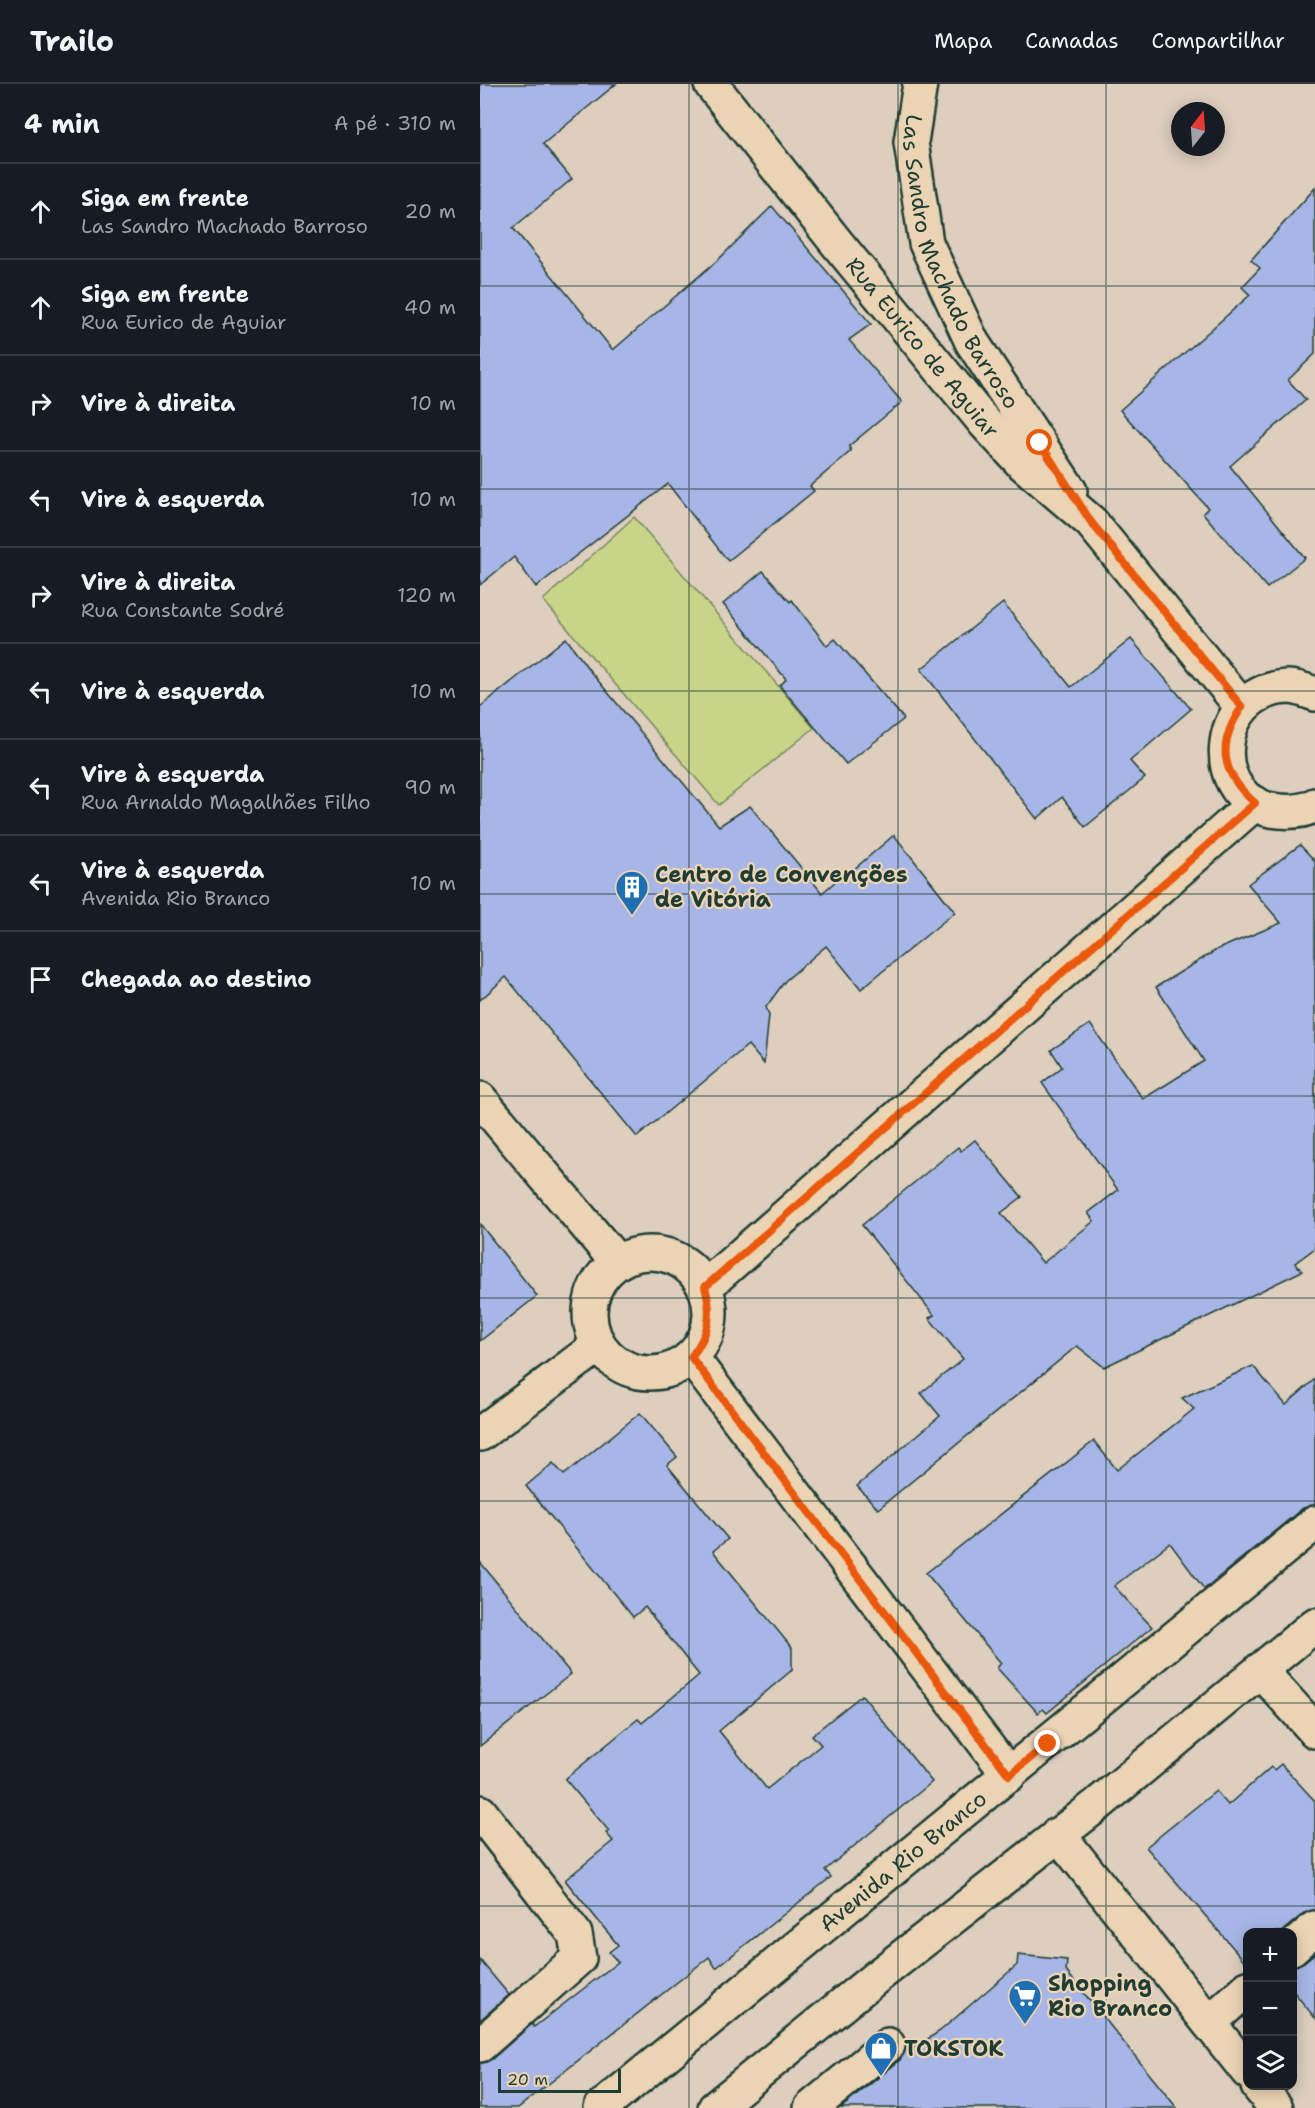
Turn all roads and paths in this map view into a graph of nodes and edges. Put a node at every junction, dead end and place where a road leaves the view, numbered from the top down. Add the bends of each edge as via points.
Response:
1 (711, 84) edge
2 (920, 84) edge
3 (1091, 522) junction
4 (1315, 694) edge
5 (1242, 707) junction
6 (1255, 803) junction
7 (1315, 805) edge
8 (480, 1099) edge
9 (617, 1262) junction
10 (705, 1287) junction
11 (599, 1345) junction
12 (691, 1357) junction
13 (480, 1434) edge
14 (1315, 1523) edge
15 (1315, 1624) edge
16 (1260, 1670) junction
17 (1315, 1731) edge
18 (1009, 1775) junction
19 (480, 1812) edge
20 (1058, 1834) junction
21 (1315, 1928) edge
22 (1297, 1944) edge
23 (1243, 1992) edge
24 (1209, 2023) junction
25 (480, 2045) edge
26 (888, 2045) dead end
27 (1243, 2066) edge
28 (1262, 2090) edge
29 (832, 2102) edge
30 (601, 2108) edge
31 (715, 2108) edge
32 (1276, 2108) edge

1 - 3 street, Rua Eurico de Aguiar via 985,423 1021,462
2 - 3 street, Las Sandro Machado Barroso via 911,142 926,243 972,342
3 - 5 street, Rua Eurico de Aguiar
4 - 5 street via 1289,687 1264,692
5 - 6 street via 1230,725 1225,747 1228,769 1238,788
6 - 7 street via 1292,812
6 - 10 street
8 - 9 street
9 - 10 street via 641,1253 666,1255 689,1267
9 - 11 street via 603,1274 593,1291 591,1328
10 - 12 street via 710,1305 709,1324 703,1342
11 - 12 street via 632,1370 653,1373 673,1368
11 - 13 street
12 - 18 street
14 - 18 street, Avenida Rio Branco
15 - 16 street
16 - 17 street
16 - 20 street
18 - 30 street, Avenida Rio Branco
19 - 25 street via 575,1934 579,1958
20 - 24 street
20 - 31 street
21 - 22 street
23 - 24 street
24 - 27 street
26 - 29 street
28 - 32 street

